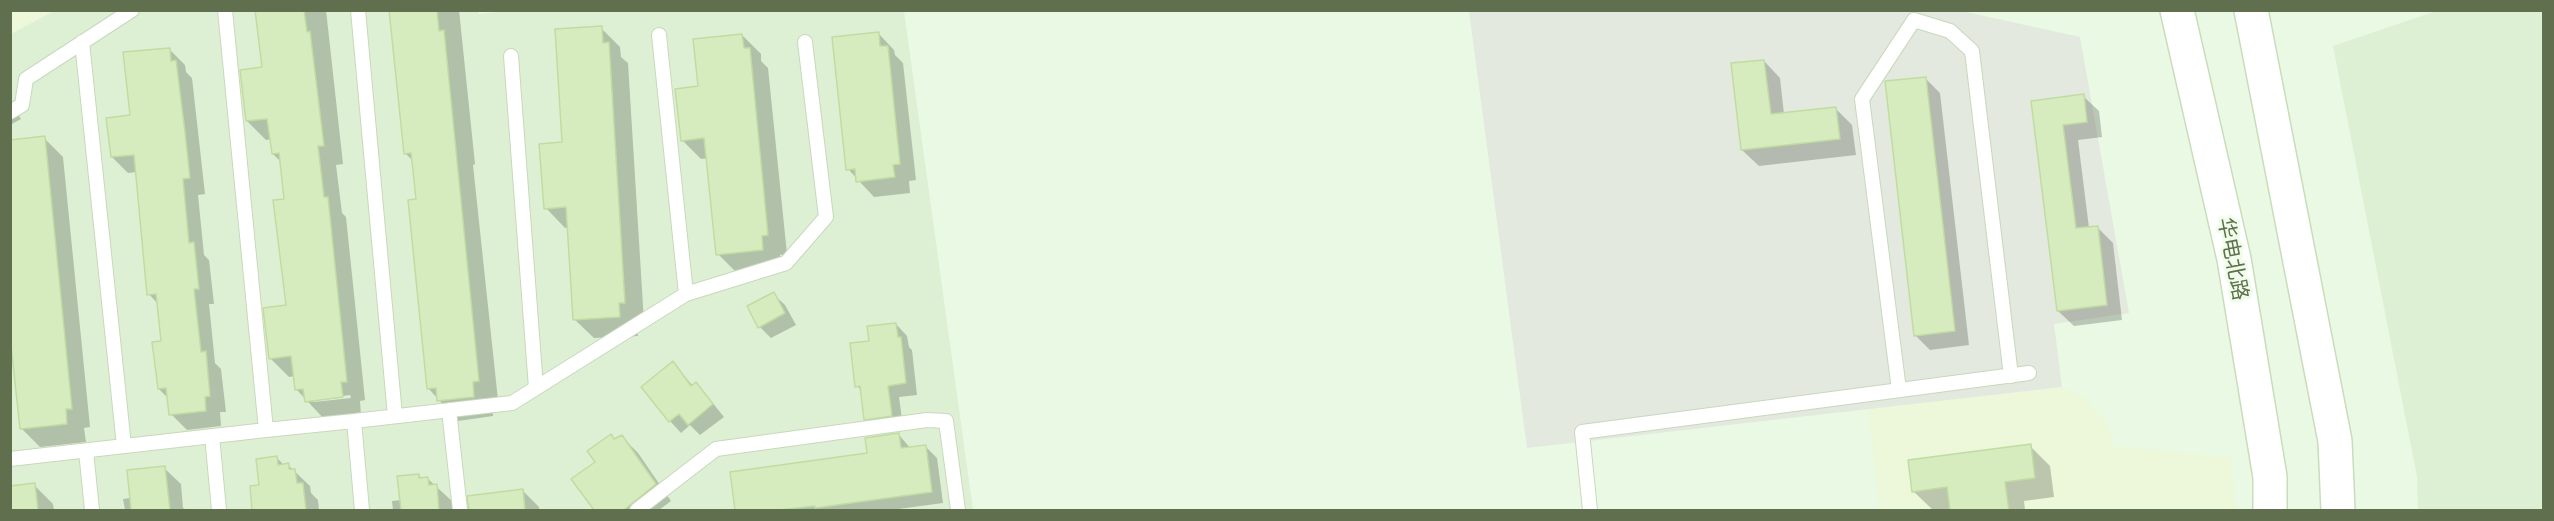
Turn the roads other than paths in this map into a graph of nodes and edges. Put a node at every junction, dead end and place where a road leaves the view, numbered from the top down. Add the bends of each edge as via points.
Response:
1 (132, 10) edge
2 (225, 10) edge
3 (358, 10) edge
4 (2176, 10) edge
5 (2251, 10) edge
6 (659, 36) dead end
7 (82, 42) junction
8 (805, 42) dead end
9 (511, 56) dead end
10 (10, 112) edge
11 (686, 294) junction
12 (2030, 373) dead end
13 (2012, 375) junction
14 (536, 388) junction
15 (1899, 390) junction
16 (449, 410) junction
17 (395, 416) junction
18 (354, 421) junction
19 (266, 430) junction
20 (212, 436) junction
21 (124, 446) junction
22 (86, 451) junction
23 (10, 459) edge
24 (92, 510) edge
25 (219, 510) edge
26 (362, 510) edge
27 (460, 510) edge
28 (637, 510) edge
29 (958, 510) edge
30 (1590, 510) edge
31 (2270, 510) edge
32 (2338, 510) edge

1 - 7 lane
2 - 19 lane
3 - 17 lane
4 - 31 main road, 华电北路 via 2234,259 2270,477
5 - 32 main road via 2335,441
6 - 11 lane
7 - 10 lane via 26,79 22,105
7 - 21 lane
8 - 11 lane via 826,217 786,263
9 - 14 lane
11 - 14 lane
12 - 13 lane
13 - 15 lane
13 - 15 lane via 1972,51 1950,31 1914,20 1862,99
14 - 16 lane via 512,403
15 - 30 lane via 1582,432
16 - 17 lane
16 - 27 lane
17 - 18 lane
18 - 19 lane
18 - 26 lane
19 - 20 lane
20 - 21 lane
20 - 25 lane
21 - 22 lane
22 - 23 lane
22 - 24 lane
28 - 29 lane via 717,449 927,420 946,422

